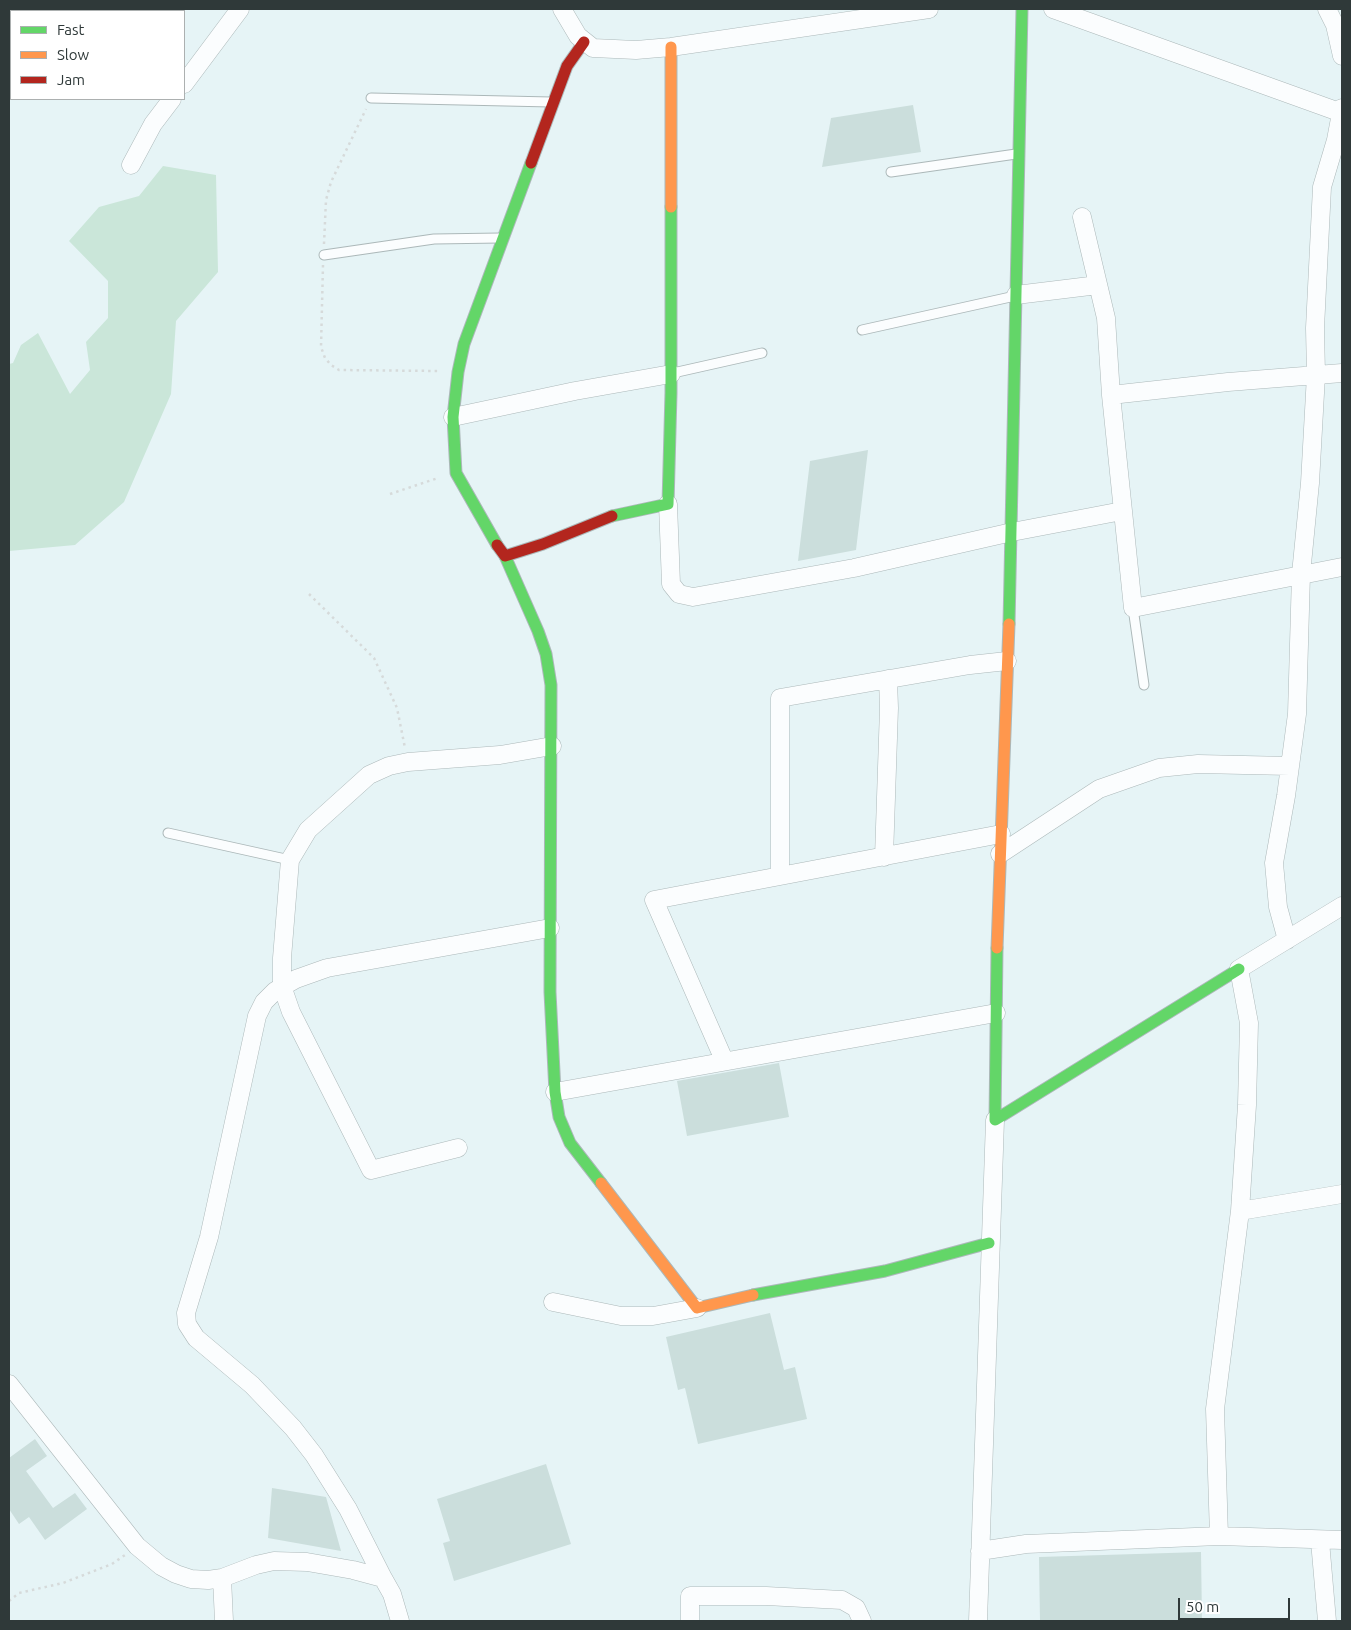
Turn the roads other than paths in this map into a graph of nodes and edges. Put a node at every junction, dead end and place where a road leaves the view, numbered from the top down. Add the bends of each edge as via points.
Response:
1 (240, 9) edge
2 (562, 9) edge
3 (929, 9) edge
4 (1022, 9) edge
5 (1053, 9) edge
6 (1327, 9) edge
7 (584, 42) junction
8 (671, 47) junction
9 (1342, 56) edge
10 (185, 83) edge
11 (371, 98) road end
12 (171, 100) edge
13 (553, 102) junction
14 (1342, 111) edge
15 (1019, 154) junction
16 (131, 165) dead end
17 (891, 172) dead end
18 (1082, 217) dead end
19 (502, 238) junction
20 (324, 255) road end
21 (1098, 285) junction
22 (1016, 296) junction
23 (862, 330) dead end
24 (762, 353) dead end
25 (1342, 373) edge
26 (671, 374) junction
27 (1316, 375) junction
28 (1111, 395) junction
29 (453, 417) junction
30 (668, 504) junction
31 (1122, 510) junction
32 (1012, 532) junction
33 (506, 556) junction
34 (1342, 567) edge
35 (1301, 574) junction
36 (1133, 608) junction
37 (1007, 661) junction
38 (888, 679) junction
39 (1144, 685) dead end
40 (552, 746) junction
41 (1290, 766) junction
42 (168, 833) dead end
43 (1001, 834) junction
44 (1000, 854) junction
45 (884, 857) junction
46 (290, 860) junction
47 (780, 876) junction
48 (1342, 906) edge
49 (550, 928) junction
50 (1287, 940) junction
51 (1239, 969) junction
52 (282, 986) junction
53 (996, 1013) junction
54 (724, 1060) junction
55 (555, 1092) junction
56 (995, 1120) junction
57 (458, 1148) dead end
58 (1342, 1194) edge
59 (1240, 1211) junction
60 (989, 1243) junction
61 (553, 1302) dead end
62 (697, 1308) junction
63 (9, 1384) edge
64 (1219, 1536) junction
65 (1342, 1540) edge
66 (1320, 1541) junction
67 (980, 1551) junction
68 (222, 1578) junction
69 (383, 1578) junction
70 (224, 1621) edge
71 (400, 1621) edge
72 (690, 1621) edge
73 (862, 1621) edge
74 (978, 1621) edge
75 (1327, 1621) edge

1 - 10 street
2 - 7 street
3 - 8 street
4 - 15 street
5 - 14 street
6 - 9 street via 1335,25
7 - 8 street via 603,49
7 - 13 street via 567,66
8 - 26 street
11 - 13 lane
12 - 16 street via 153,124
13 - 19 street
14 - 27 street via 1322,187
15 - 17 lane
15 - 22 street
18 - 21 street
19 - 20 lane via 434,240
19 - 29 street via 464,344
21 - 22 street
21 - 28 street via 1106,318
22 - 23 lane
22 - 32 street
24 - 26 lane
25 - 27 street
26 - 29 street
26 - 30 street
27 - 28 street
27 - 35 street
28 - 31 street
29 - 33 street via 456,473
30 - 32 street via 669,577 674,590 686,597 854,568
30 - 33 street via 613,516
31 - 32 street
31 - 36 street
32 - 37 street
33 - 40 street via 546,654 551,685
34 - 35 street
35 - 36 street
35 - 41 street via 1297,714
36 - 39 lane
37 - 38 street via 970,664
37 - 43 street
38 - 45 street
38 - 47 street via 780,698
40 - 46 street via 476,758 408,762 369,775 308,830
40 - 49 street
41 - 44 street via 1198,764 1159,768 1099,789
41 - 50 street via 1274,864 1278,907
42 - 46 lane
43 - 44 street
43 - 45 street
44 - 53 street
45 - 47 street
46 - 52 street
47 - 54 street via 654,900
48 - 50 street
49 - 52 street via 343,964
49 - 55 street
50 - 51 street
51 - 56 street
51 - 59 street via 1249,1023
52 - 57 street via 291,1012 371,1170
52 - 69 street via 269,996 257,1016 209,1237 186,1318 190,1332 252,1385 314,1455 348,1509
53 - 54 street
53 - 56 street
54 - 55 street
55 - 62 street via 559,1117 570,1143
56 - 60 street
58 - 59 street
59 - 64 street via 1215,1409
60 - 62 street via 885,1270
60 - 67 street
61 - 62 street via 621,1316 653,1316
63 - 68 street via 137,1546 176,1574 199,1580
64 - 66 street
64 - 67 street via 1026,1544
65 - 66 street
66 - 75 street
67 - 74 street
68 - 69 street via 256,1565 289,1560
68 - 70 street
69 - 71 street
72 - 73 street via 690,1596 842,1600 856,1608

